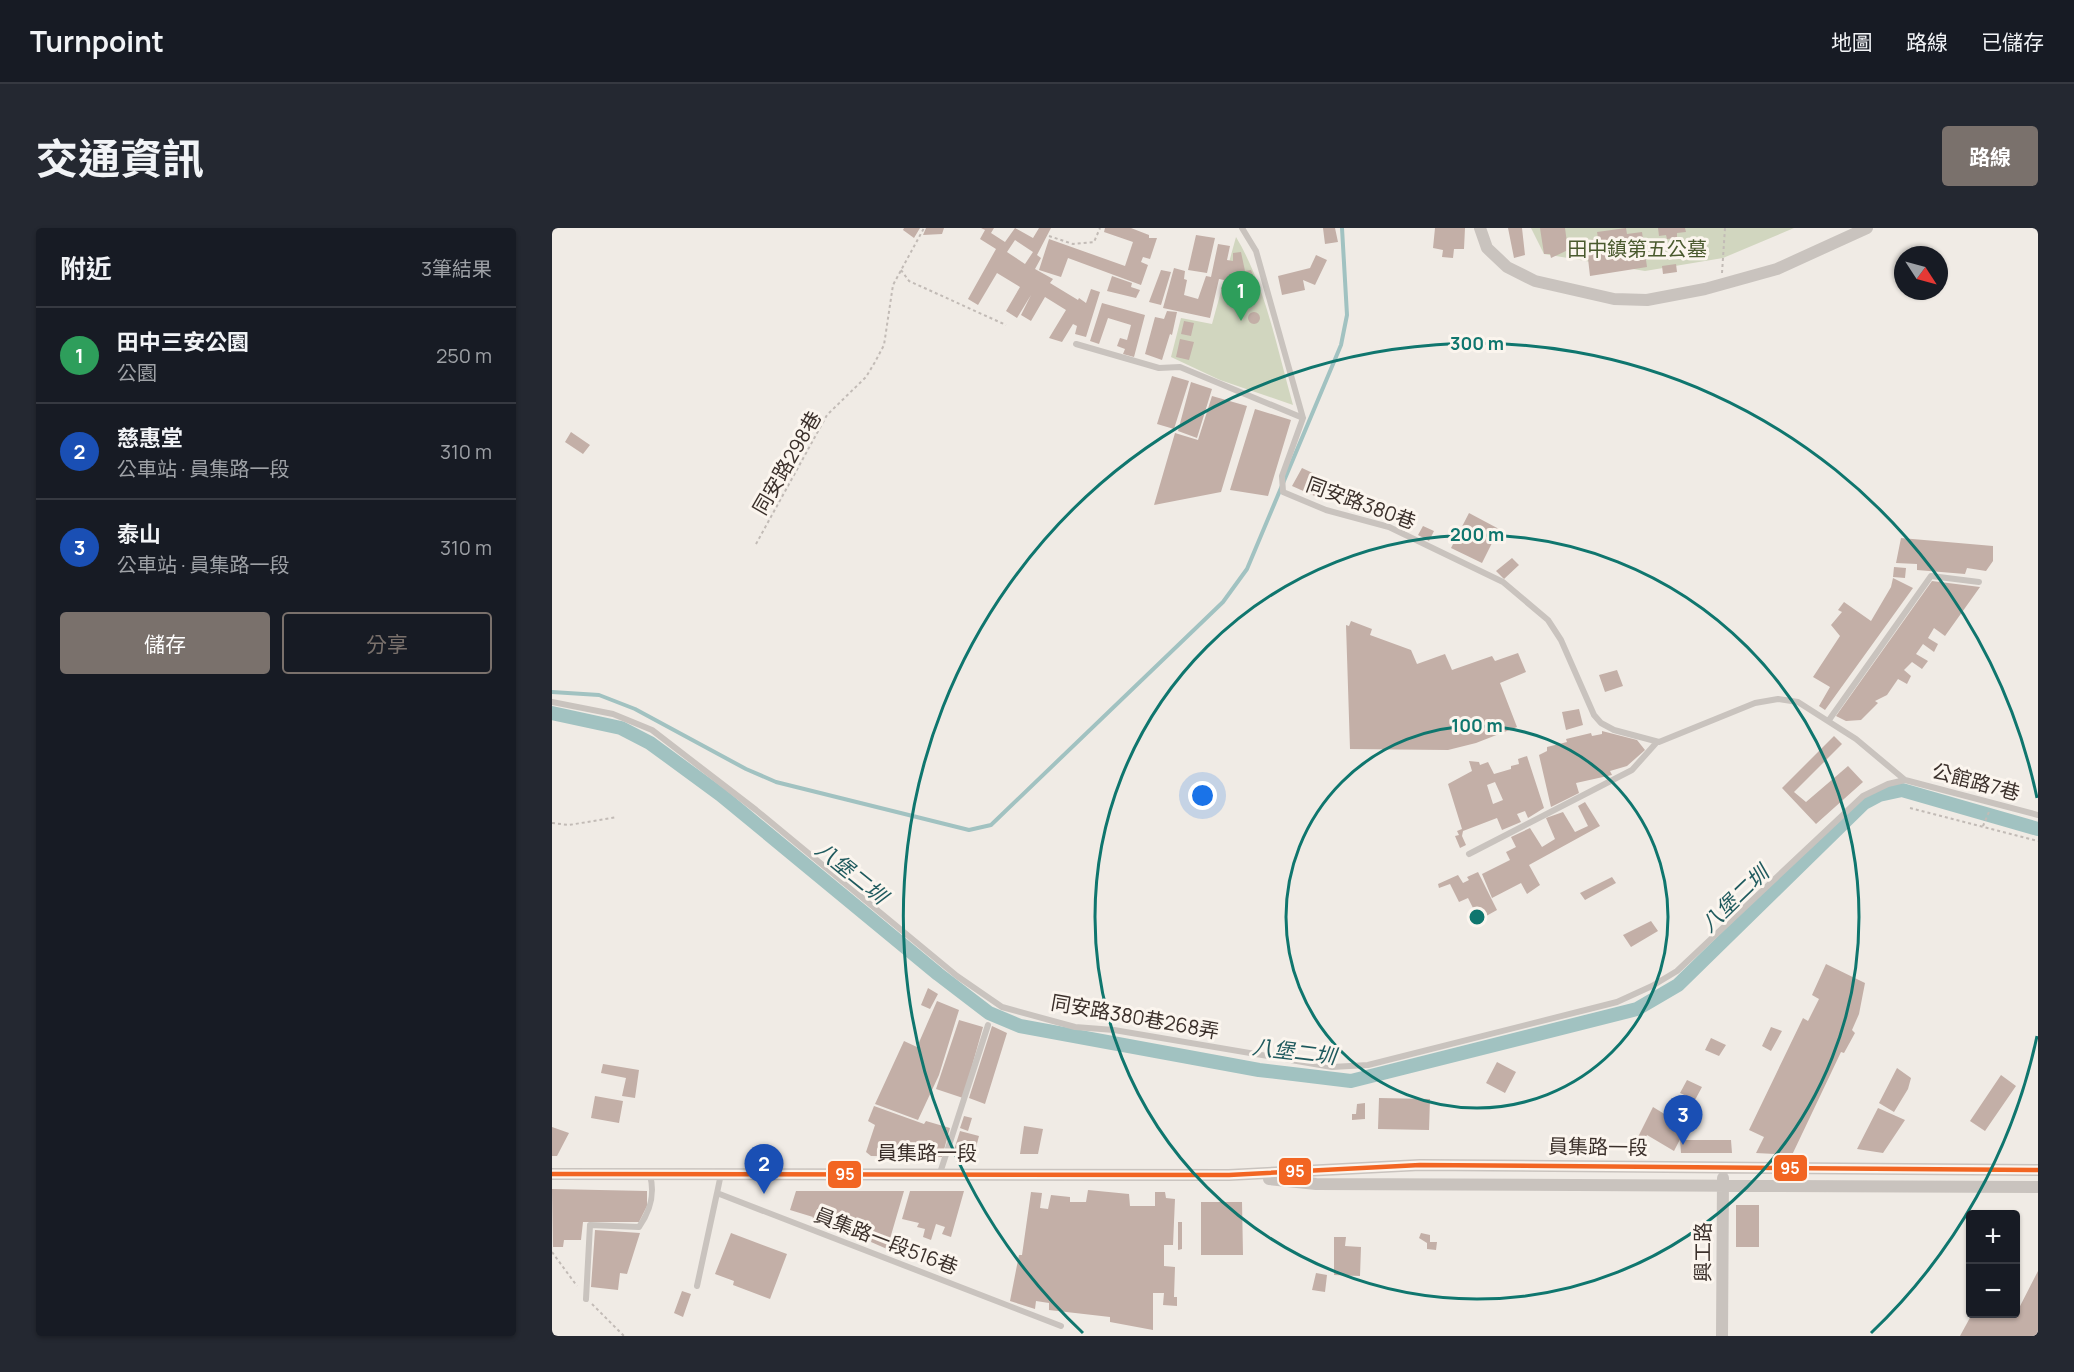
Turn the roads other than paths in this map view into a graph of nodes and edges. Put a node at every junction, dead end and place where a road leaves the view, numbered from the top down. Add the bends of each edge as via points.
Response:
1 (1242, 228) edge
2 (1480, 228) edge
3 (1867, 228) edge
4 (1076, 344) dead end
5 (1303, 418) junction
6 (1979, 582) dead end
7 (552, 702) edge
8 (1829, 720) junction
9 (1657, 742) junction
10 (1905, 780) junction
11 (2038, 815) edge
12 (1468, 854) dead end
13 (988, 1025) dead end
14 (1724, 1168) junction
15 (2038, 1170) edge
16 (940, 1173) junction
17 (552, 1174) edge
18 (650, 1174) junction
19 (721, 1174) junction
20 (1229, 1175) junction
21 (1723, 1185) junction
22 (2038, 1188) edge
23 (717, 1193) junction
24 (697, 1286) dead end
25 (586, 1299) dead end
26 (1060, 1326) dead end
27 (1722, 1336) edge

1 - 5 lane via 1256,251
2 - 3 street via 1487,248 1508,267 1535,281 1614,298 1647,300 1777,269
4 - 5 lane via 1159,368 1180,367
5 - 9 lane, 同安路380巷 via 1282,476 1283,492 1326,510 1389,527 1503,582 1548,620 1601,723
6 - 8 lane via 1932,576
7 - 10 lane, 同安路380巷268弄 via 614,714 652,730 756,810 957,976 1002,1007 1075,1027 1114,1030 1332,1067 1380,1062 1617,1002 1652,986 1677,971 1863,796
8 - 9 lane via 1798,702 1778,699
8 - 10 lane
9 - 12 lane via 1632,770
10 - 11 lane, 公館路7巷
13 - 16 lane
14 - 15 street, 員集路一段
14 - 20 street, 員集路一段 via 1420,1165
14 - 21 street, 興工路
16 - 19 street, 員集路一段
16 - 20 street, 員集路一段
17 - 18 street, 員集路一段
18 - 19 street, 員集路一段
18 - 25 lane via 654,1190 647,1216 639,1227 590,1225
19 - 23 lane
20 - 21 street, 員集路一段 via 1316,1184
21 - 22 street, 員集路一段
21 - 27 street, 興工路
23 - 24 lane
23 - 26 lane, 員集路一段516巷

